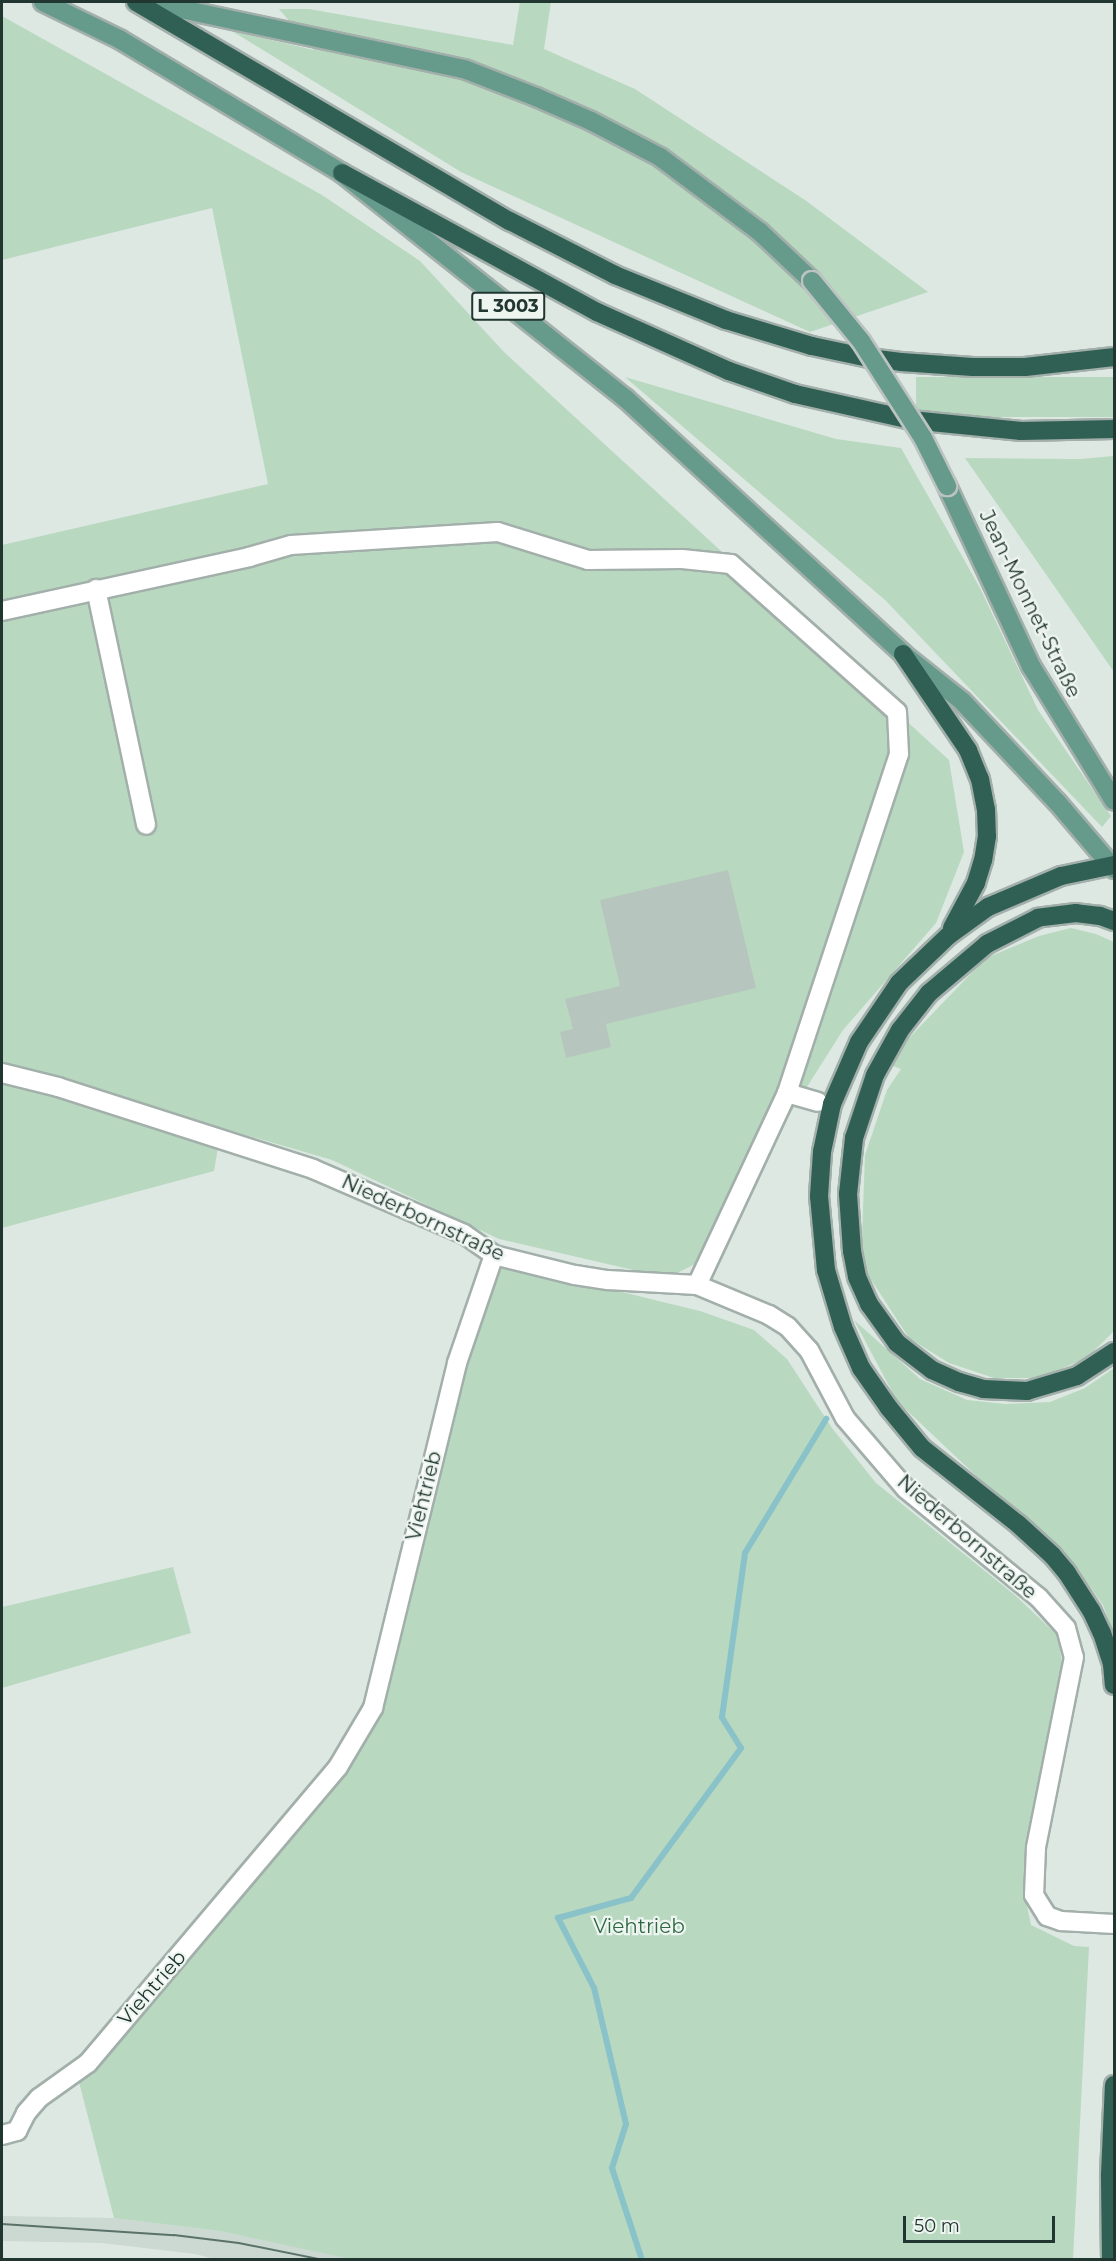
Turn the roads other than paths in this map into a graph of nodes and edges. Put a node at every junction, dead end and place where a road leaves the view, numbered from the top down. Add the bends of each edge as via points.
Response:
1 (43, 2) edge
2 (136, 2) edge
3 (148, 2) edge
4 (342, 173) junction
5 (1114, 357) edge
6 (1114, 429) edge
7 (96, 589) junction
8 (2, 611) edge
9 (903, 654) junction
10 (1114, 801) edge
11 (146, 825) dead end
12 (1113, 866) edge
13 (1114, 921) edge
14 (948, 936) junction
15 (2, 1072) edge
16 (787, 1094) junction
17 (818, 1102) dead end
18 (494, 1255) junction
19 (696, 1285) junction
20 (1114, 1352) edge
21 (1114, 1685) edge
22 (1114, 1924) edge
23 (1114, 2085) edge
24 (2, 2135) edge
25 (1111, 2259) edge

1 - 4 main road, L 3003 via 119,39
2 - 5 highway via 510,221 615,275 726,320 812,346 901,362 1025,367
3 - 10 main road, Jean-Monnet-Straße, bridge via 464,69 591,121 660,158 760,232 812,281 867,350 923,438 1031,666
4 - 6 highway via 597,312 729,371 795,394 922,422 1021,431
4 - 9 main road, L 3003 via 626,399
7 - 8 lane
7 - 11 lane
7 - 16 lane via 291,545 498,532 588,560 682,559 731,564 897,712 899,754
9 - 12 main road, L 3003 via 962,701
9 - 14 highway via 968,750 980,779 986,809 983,860
12 - 14 highway via 1061,876 1027,889 988,907
13 - 20 highway via 1076,913 1038,918 987,944 929,993 887,1051 867,1095 854,1138 848,1203 852,1251 868,1304 897,1343 932,1370 983,1389 1027,1391 1077,1376
14 - 21 highway via 899,983 870,1023 832,1104 819,1176 826,1270 843,1327 872,1386 922,1448 1018,1524 1067,1573 1102,1633
15 - 18 lane, Niederbornstraße via 314,1169 464,1234
16 - 17 lane
16 - 19 lane
18 - 19 lane, Niederbornstraße via 574,1275 634,1283
18 - 24 lane, Viehtrieb via 460,1354 373,1708 338,1767 88,2063 39,2098 17,2131
19 - 22 lane, Niederbornstraße via 769,1315 797,1335 845,1419 906,1489 1039,1598 1066,1628 1074,1657 1036,1848 1033,1886 1038,1905 1047,1916 1073,1923
23 - 25 highway

